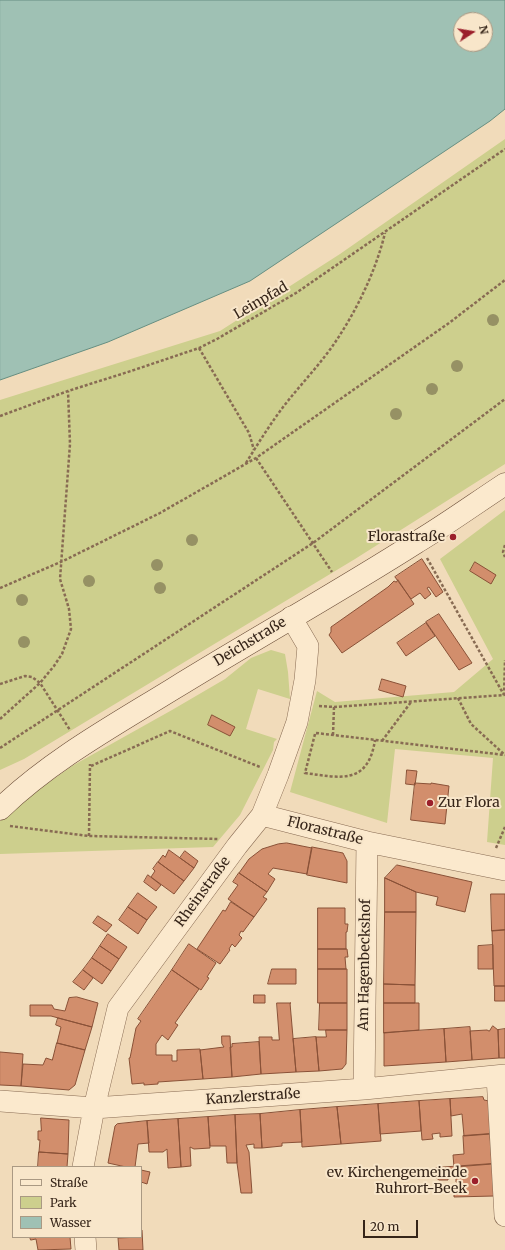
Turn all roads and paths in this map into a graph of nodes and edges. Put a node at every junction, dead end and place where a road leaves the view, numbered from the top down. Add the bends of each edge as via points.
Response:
1 (505, 149) edge
2 (385, 232) junction
3 (505, 280) edge
4 (199, 348) junction
5 (68, 391) junction
6 (505, 399) edge
7 (0, 416) edge
8 (254, 450) junction
9 (256, 458) junction
10 (246, 463) junction
11 (505, 484) edge
12 (418, 542) junction
13 (313, 543) junction
14 (505, 545) edge
15 (505, 557) edge
16 (62, 561) junction
17 (0, 588) edge
18 (342, 588) junction
19 (291, 617) junction
20 (505, 660) edge
21 (40, 683) junction
22 (0, 684) edge
23 (505, 695) edge
24 (458, 698) junction
25 (412, 702) junction
26 (334, 707) junction
27 (313, 708) junction
28 (58, 711) junction
29 (0, 719) edge
30 (317, 726) dead end
31 (316, 733) junction
32 (333, 736) junction
33 (375, 740) junction
34 (382, 741) junction
35 (81, 746) junction
36 (0, 748) edge
37 (505, 755) edge
38 (91, 766) junction
39 (278, 775) junction
40 (6, 807) edge
41 (262, 816) junction
42 (89, 836) junction
43 (367, 842) junction
44 (237, 846) junction
45 (505, 870) edge
46 (501, 1076) edge
47 (364, 1089) junction
48 (0, 1101) edge
49 (94, 1108) junction
50 (83, 1166) edge
51 (505, 1216) edge
52 (85, 1238) edge
53 (86, 1250) edge

1 - 2 path, Leinpfad
2 - 4 path, Leinpfad via 296,293
2 - 8 path via 358,304 336,341 286,404
3 - 9 path via 449,323
4 - 5 path, Leinpfad
4 - 8 path via 249,433
5 - 7 path, Leinpfad
5 - 16 path via 70,444
6 - 13 path
8 - 10 path
9 - 10 path
9 - 13 path
10 - 16 path via 160,513
11 - 12 street, Deichstraße
12 - 18 street, Deichstraße
12 - 23 path
13 - 18 path
13 - 28 path
14 - 15 path
16 - 17 path
16 - 21 path via 60,579 69,609 71,629 62,654
18 - 19 street, Deichstraße
19 - 27 street, Rheinstraße via 308,646 305,680
19 - 35 street, Deichstraße
20 - 23 path
21 - 22 path via 32,677 25,676
21 - 28 path
21 - 29 path
23 - 24 path
24 - 25 path
24 - 37 path via 470,724
25 - 26 path
25 - 34 path
26 - 27 path
26 - 32 path
27 - 39 street, Rheinstraße via 292,736
28 - 36 path
30 - 31 path
31 - 32 path
31 - 33 path via 305,772 336,777 359,773 369,763
32 - 33 path
33 - 34 path
34 - 37 path
35 - 38 path
35 - 40 street, Deichstraße via 47,768
38 - 39 path via 170,731
38 - 42 path
39 - 41 street, Rheinstraße
40 - 42 path
41 - 43 street, Florastraße
41 - 44 street, Rheinstraße
42 - 44 path via 219,839
43 - 45 street, Florastraße
43 - 47 street, Am Hagenbeckshof
44 - 49 street, Rheinstraße via 118,1008
46 - 47 street, Kanzlerstraße
46 - 51 street
47 - 49 street, Kanzlerstraße
48 - 49 street, Kanzlerstraße
49 - 50 street, Rheinstraße
52 - 53 street

